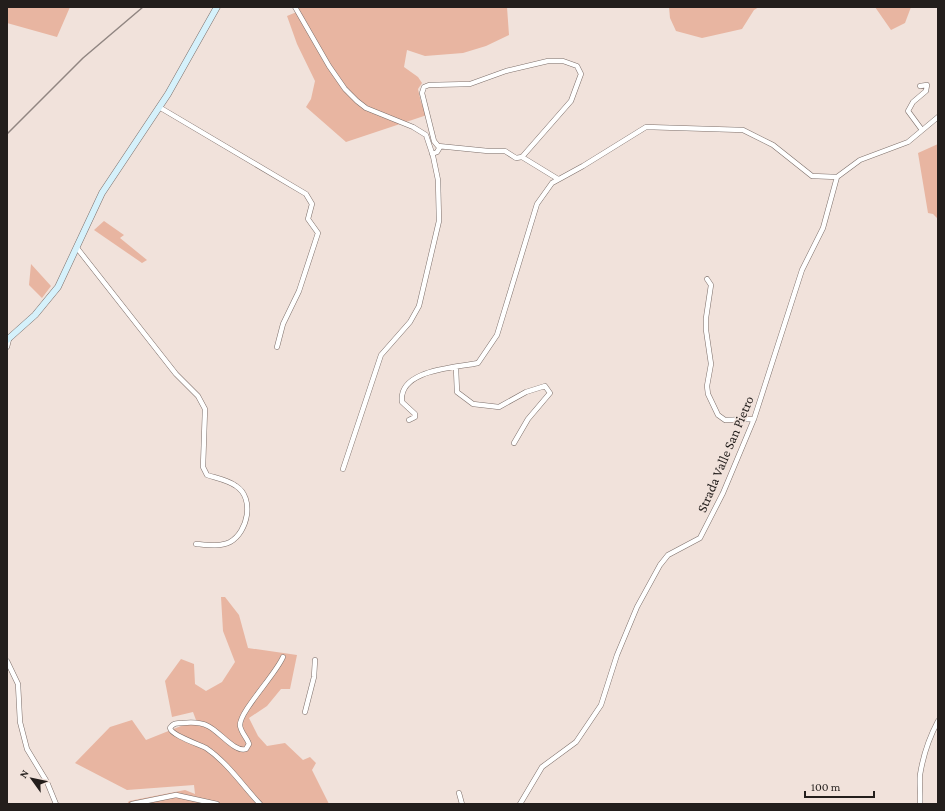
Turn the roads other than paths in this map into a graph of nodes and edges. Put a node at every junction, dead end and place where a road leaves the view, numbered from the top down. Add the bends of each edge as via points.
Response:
1 (217, 7) edge
2 (294, 7) edge
3 (920, 86) dead end
4 (159, 107) junction
5 (938, 117) edge
6 (922, 130) junction
7 (440, 147) junction
8 (432, 154) junction
9 (522, 157) junction
10 (837, 177) junction
11 (558, 179) junction
12 (77, 248) junction
13 (708, 279) dead end
14 (8, 339) edge
15 (277, 347) dead end
16 (7, 348) edge
17 (456, 368) junction
18 (754, 419) junction
19 (409, 420) dead end
20 (514, 443) dead end
21 (343, 469) dead end
22 (196, 544) dead end
23 (283, 657) dead end
24 (315, 660) dead end
25 (7, 662) edge
26 (305, 712) dead end
27 (938, 721) edge
28 (459, 793) dead end
29 (56, 804) edge
30 (132, 804) edge
31 (217, 804) edge
32 (260, 804) edge
33 (462, 804) edge
34 (520, 804) edge
35 (920, 804) edge

1 - 4 street
2 - 8 street via 323,58 345,89 366,108 426,135
3 - 6 street via 926,85 926,91 913,102 908,111
4 - 12 street via 102,193
4 - 15 street via 306,194 312,204 308,219 318,233 299,291 283,324
5 - 6 street
6 - 10 street via 908,142 860,160
7 - 8 street
7 - 9 street via 505,151 516,158
7 - 9 street via 434,141 422,93 425,86 470,84 506,71 548,61 574,64 580,68 581,74 574,96
8 - 21 street via 438,186 439,221 425,285 413,318 381,355
9 - 11 street
10 - 11 street via 812,176 774,145 743,130 646,127
10 - 18 street, Strada Valle San Pietro via 823,228 800,277
11 - 17 street via 552,183 537,204 497,335 478,363
12 - 14 street via 58,287 35,315
12 - 22 street via 176,374 198,396 205,408 203,467 206,475 237,486 246,500 245,523 240,535 229,542 217,545
13 - 18 street via 711,285 706,330 711,360 708,394 718,415 725,420
14 - 16 street
17 - 19 street via 426,373 410,382 401,397 405,406 415,414 415,417
17 - 20 street via 457,392 473,404 499,407 526,392 545,386 550,393 528,419
18 - 34 street, Strada Valle San Pietro via 723,493 700,538 668,555 637,607 600,705 576,742 542,767
23 - 32 street via 240,723 249,744 246,749 238,749 202,723 174,724 170,728 173,734 194,741 212,752
24 - 26 street via 314,677
25 - 29 street via 18,684 20,722 27,749 47,782
27 - 35 street via 929,738 924,756 920,776
28 - 33 street
30 - 31 street via 176,795

